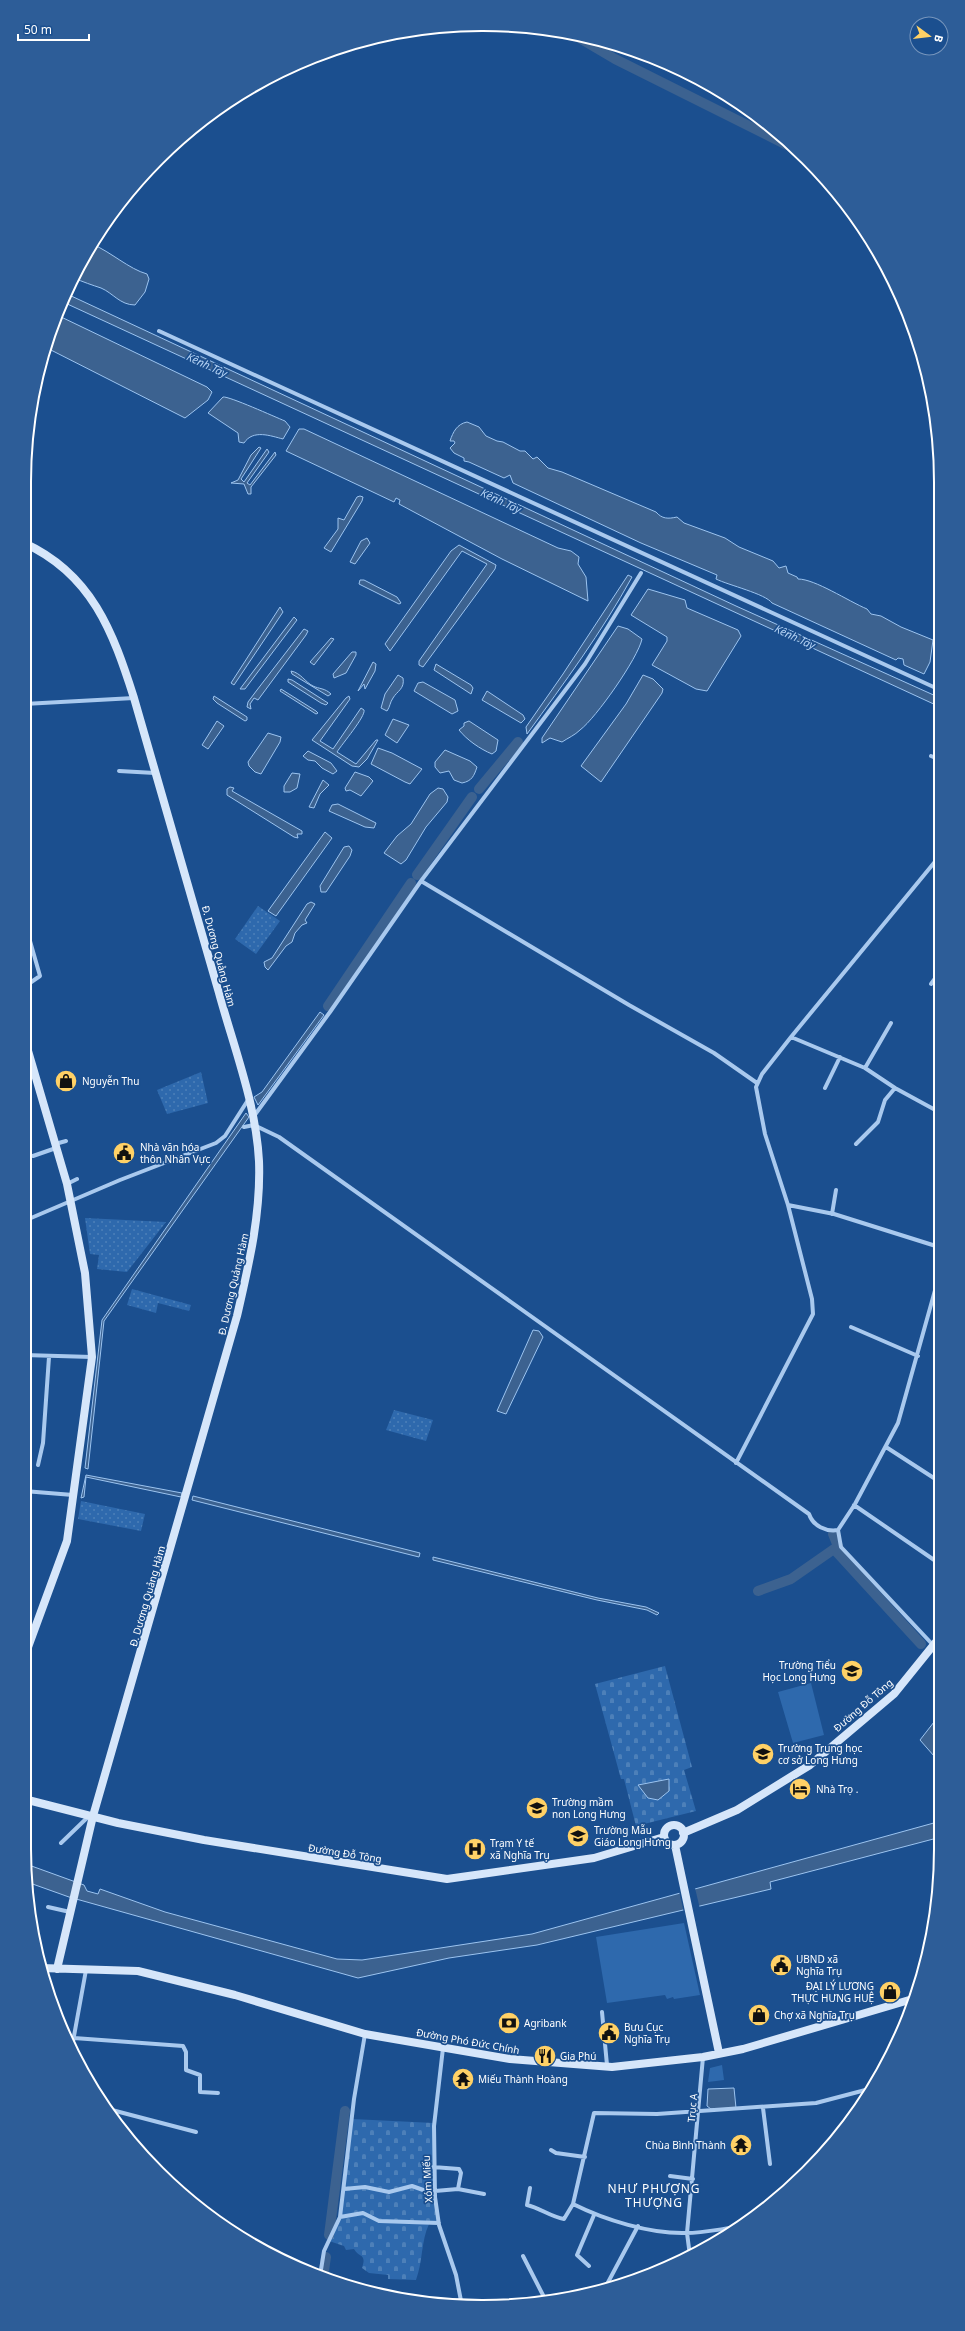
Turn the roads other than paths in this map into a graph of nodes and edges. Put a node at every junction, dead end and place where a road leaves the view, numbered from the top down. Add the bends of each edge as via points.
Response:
1 (159, 331) dead end
2 (31, 547) edge
3 (641, 573) dead end
4 (934, 687) edge
5 (134, 698) junction
6 (31, 704) edge
7 (931, 756) dead end
8 (934, 757) edge
9 (119, 771) dead end
10 (156, 773) junction
11 (934, 863) edge
12 (421, 881) junction
13 (31, 944) edge
14 (934, 980) edge
15 (31, 982) edge
16 (931, 984) dead end
17 (891, 1023) dead end
18 (791, 1037) junction
19 (840, 1057) junction
20 (31, 1064) edge
21 (865, 1068) junction
22 (757, 1083) junction
23 (825, 1088) dead end
24 (895, 1088) junction
25 (249, 1100) junction
26 (934, 1109) edge
27 (254, 1122) junction
28 (244, 1127) dead end
29 (66, 1141) dead end
30 (856, 1144) dead end
31 (56, 1146) junction
32 (34, 1156) dead end
33 (77, 1179) dead end
34 (66, 1184) junction
35 (836, 1190) dead end
36 (70, 1202) junction
37 (788, 1206) junction
38 (832, 1214) junction
39 (31, 1218) edge
40 (934, 1245) edge
41 (934, 1295) edge
42 (851, 1327) dead end
43 (31, 1356) edge
44 (918, 1356) junction
45 (49, 1357) junction
46 (92, 1357) junction
47 (886, 1447) junction
48 (736, 1463) junction
49 (38, 1465) dead end
50 (934, 1478) edge
51 (31, 1491) edge
52 (74, 1495) junction
53 (854, 1505) junction
54 (838, 1530) junction
55 (934, 1560) edge
56 (31, 1639) edge
57 (934, 1646) joint
58 (31, 1801) edge
59 (91, 1816) junction
60 (683, 1833) junction
61 (664, 1837) junction
62 (60, 1843) dead end
63 (675, 1845) junction
64 (48, 1906) dead end
65 (71, 1910) junction
66 (47, 1968) edge
67 (57, 1969) junction
68 (86, 1969) junction
69 (908, 2000) edge
70 (602, 2012) dead end
71 (365, 2034) junction
72 (74, 2038) joint
73 (443, 2048) junction
74 (719, 2053) junction
75 (703, 2057) junction
76 (607, 2066) junction
77 (863, 2091) edge
78 (218, 2093) dead end
79 (763, 2108) junction
80 (115, 2111) edge
81 (700, 2112) junction
82 (196, 2132) dead end
83 (551, 2150) dead end
84 (585, 2157) junction
85 (770, 2164) dead end
86 (433, 2167) junction
87 (670, 2176) dead end
88 (692, 2179) junction
89 (530, 2188) dead end
90 (344, 2189) junction
91 (458, 2189) junction
92 (435, 2191) junction
93 (484, 2194) dead end
94 (435, 2197) junction
95 (573, 2204) junction
96 (594, 2215) junction
97 (340, 2217) junction
98 (439, 2223) junction
99 (638, 2226) junction
100 (726, 2228) edge
101 (687, 2233) junction
102 (689, 2249) edge
103 (523, 2256) dead end
104 (589, 2266) dead end
105 (321, 2270) edge
106 (608, 2282) edge
107 (543, 2296) edge
108 (461, 2299) edge

1 - 4 street
2 - 5 main road, Đ. Dương Quảng Hàm via 59,563 105,618
3 - 12 street via 585,664
5 - 6 street
5 - 10 main road, Đ. Dương Quảng Hàm
7 - 8 street
9 - 10 street
10 - 25 main road, Đ. Dương Quảng Hàm
11 - 18 street
12 - 22 street via 714,1053
12 - 27 street
13 - 15 street via 40,976
14 - 16 street
17 - 21 street
18 - 19 street
18 - 22 street
19 - 21 street
19 - 23 street
20 - 31 main road
21 - 24 street
22 - 37 street via 756,1098 765,1134
24 - 26 street
24 - 30 street via 885,1100 878,1122
25 - 27 main road, Đ. Dương Quảng Hàm
25 - 36 street via 225,1136 216,1143
27 - 28 street
27 - 48 street via 279,1137
27 - 59 main road, Đ. Dương Quảng Hàm via 259,1160 255,1240 225,1360
29 - 31 street
31 - 32 street
31 - 34 main road
33 - 34 street
34 - 36 main road
35 - 38 street
36 - 39 street
36 - 46 main road via 85,1273
37 - 38 street
37 - 48 street via 812,1299 813,1314
38 - 40 street
41 - 44 street
42 - 44 street
43 - 45 street
44 - 47 street via 898,1423
45 - 46 street
45 - 49 street via 43,1443
46 - 52 main road
47 - 50 street
47 - 53 street
48 - 54 street via 809,1514 823,1529 830,1532
51 - 52 street
52 - 56 main road via 67,1541
53 - 54 street
53 - 55 street
54 - 57 street via 842,1546
57 - 60 main road, Đường Đỗ Tông via 894,1694 810,1765 737,1810
58 - 59 main road, Đường Đỗ Tông
59 - 61 main road, Đường Đỗ Tông via 204,1840 447,1879 594,1858
59 - 62 street
59 - 65 main road, Đ. Dương Quảng Hàm
60 - 61 main road via 679,1827 671,1826 666,1830
60 - 63 main road via 681,1842
61 - 63 main road via 668,1843
63 - 74 main road
64 - 65 street
65 - 67 main road, Đ. Dương Quảng Hàm
66 - 67 main road, Đường Phó Đức Chính
67 - 68 main road, Đường Phó Đức Chính
68 - 71 main road, Đường Phó Đức Chính via 138,1971 235,1995
68 - 72 street
69 - 74 main road, Đường Phó Đức Chính via 866,2011 799,2034
70 - 76 street
71 - 73 main road, Đường Phó Đức Chính
71 - 90 street via 354,2099
72 - 78 street via 183,2046 186,2052 186,2070 200,2075 200,2092
73 - 76 main road, Đường Phó Đức Chính via 530,2062
73 - 86 street, Xóm Miếu via 435,2105
74 - 75 main road, Đường Phó Đức Chính
75 - 76 main road, Đường Phó Đức Chính
75 - 81 street, Trục A
77 - 79 street via 816,2103
79 - 81 street
79 - 85 street
80 - 82 street
81 - 84 street via 594,2113
81 - 88 street, Trục A
83 - 84 street
84 - 95 street
86 - 91 street via 459,2169 461,2173
86 - 92 street, Xóm Miếu
87 - 88 street
88 - 101 street, Trục A
89 - 95 street via 526,2205 539,2208 556,2218 564,2219
90 - 94 street via 365,2187 389,2192 412,2186 426,2190
90 - 97 street
91 - 92 street
91 - 93 street
92 - 94 street, Xóm Miếu
94 - 98 street, Xóm Miếu
95 - 96 street
96 - 99 street
96 - 104 street via 577,2255
97 - 98 street via 362,2213 379,2221
97 - 105 street via 324,2251
98 - 108 street, Xóm Miếu via 456,2275
99 - 101 street
99 - 106 street
100 - 101 street
101 - 102 street, Trục A
103 - 107 street

